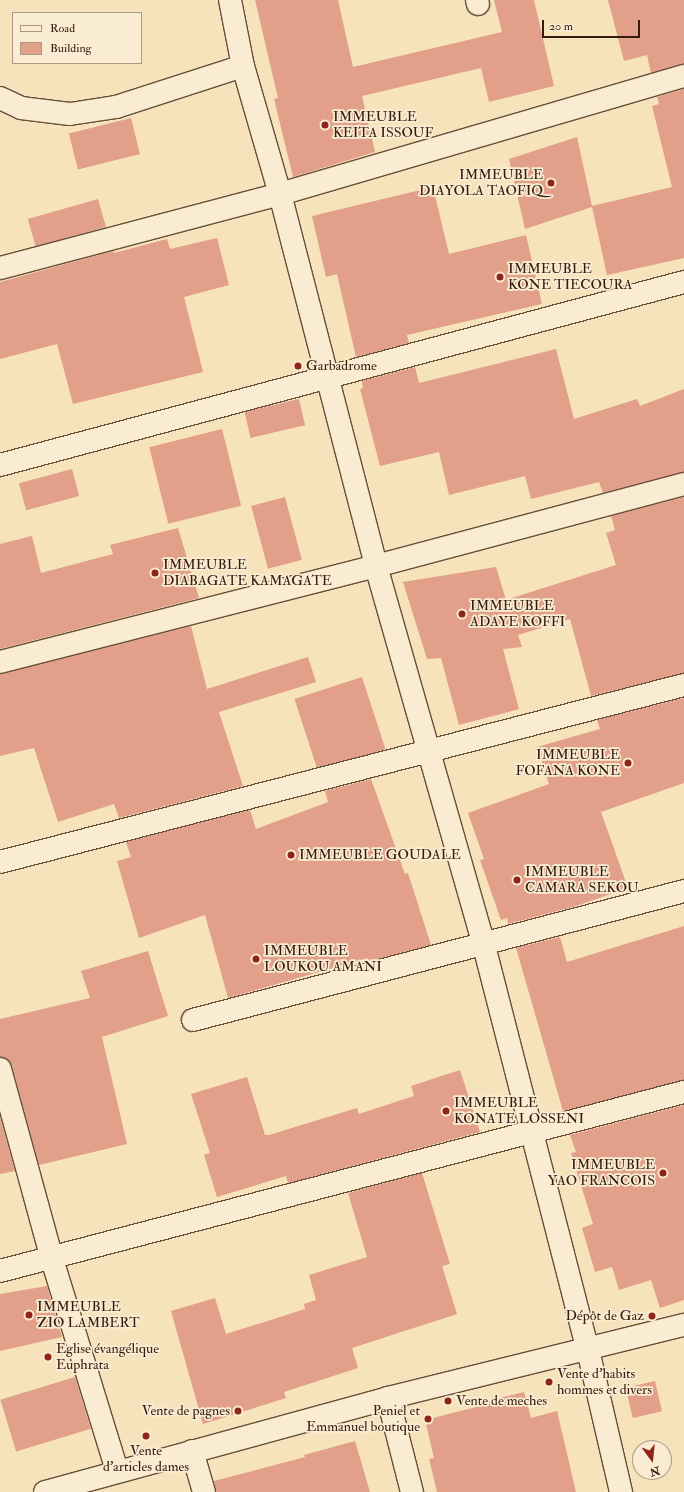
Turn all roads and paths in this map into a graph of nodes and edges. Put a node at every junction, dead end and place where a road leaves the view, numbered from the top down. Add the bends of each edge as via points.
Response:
1 (230, 0) edge
2 (243, 66) junction
3 (684, 76) edge
4 (0, 98) edge
5 (280, 194) junction
6 (0, 268) edge
7 (684, 282) edge
8 (327, 378) junction
9 (0, 465) edge
10 (684, 484) edge
11 (376, 566) junction
12 (0, 662) edge
13 (684, 686) edge
14 (431, 752) junction
15 (0, 862) edge
16 (684, 891) edge
17 (483, 942) junction
18 (192, 1020) dead end
19 (0, 1070) edge
20 (684, 1092) edge
21 (532, 1130) junction
22 (51, 1256) junction
23 (0, 1271) edge
24 (684, 1325) edge
25 (588, 1350) junction
26 (388, 1398) junction
27 (192, 1451) junction
28 (117, 1470) junction
29 (45, 1492) edge
30 (204, 1492) edge
31 (412, 1492) edge
32 (621, 1492) edge

1 - 2 street
2 - 4 street via 116,107 70,114 21,108
2 - 5 street
3 - 5 street
5 - 6 street
5 - 8 street
7 - 8 street
8 - 9 street
8 - 11 street
10 - 11 street
11 - 12 street
11 - 14 street
13 - 14 street
14 - 15 street
14 - 17 street
16 - 17 street
17 - 18 street
17 - 21 street
19 - 22 street
20 - 21 street
21 - 22 street
21 - 25 street
22 - 23 street
22 - 28 street
24 - 25 street
25 - 26 street
25 - 32 street
26 - 27 street
26 - 31 street
27 - 28 street
27 - 30 street
28 - 29 street

